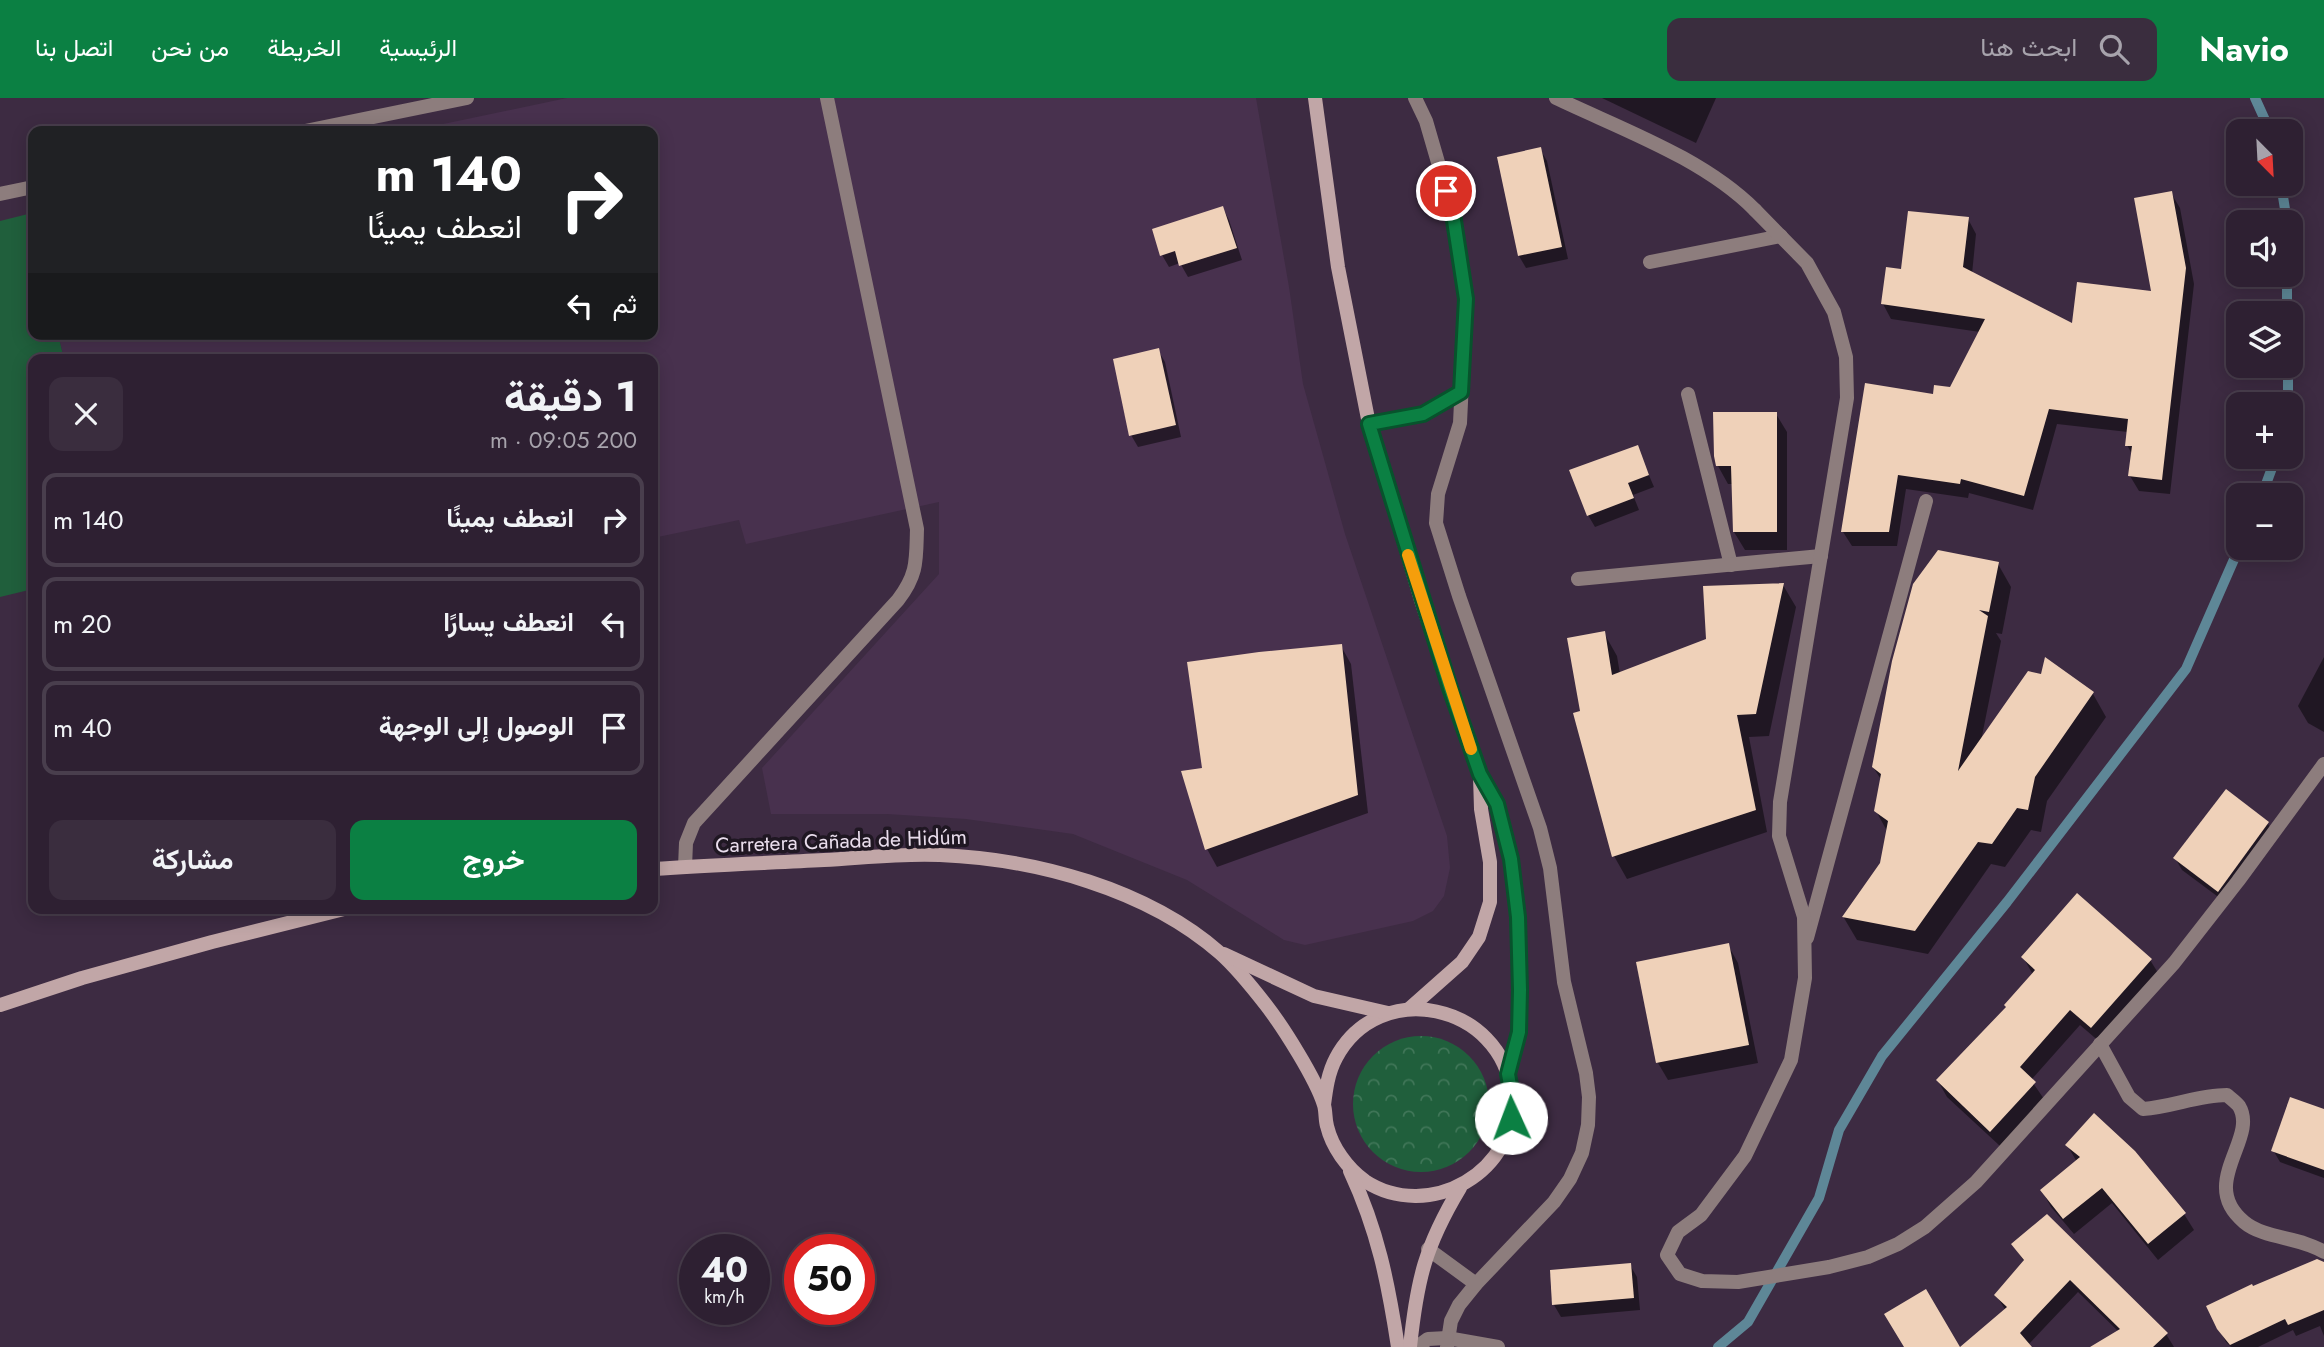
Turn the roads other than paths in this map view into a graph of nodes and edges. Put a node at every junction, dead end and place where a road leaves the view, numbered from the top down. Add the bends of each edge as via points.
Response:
1 (467, 98) edge
2 (827, 98) edge
3 (1315, 98) edge
4 (1415, 98) edge
5 (1556, 98) edge
6 (330, 126) edge
7 (28, 188) edge
8 (0, 194) edge
9 (1780, 236) junction
10 (1650, 262) dead end
11 (1461, 392) junction
12 (1688, 394) dead end
13 (1369, 424) junction
14 (1926, 500) dead end
15 (1821, 556) junction
16 (1731, 565) junction
17 (1578, 579) dead end
18 (2324, 764) edge
19 (1480, 774) junction
20 (685, 867) junction
21 (658, 869) edge
22 (324, 914) edge
23 (1804, 946) junction
24 (1219, 953) junction
25 (0, 1005) edge
26 (1409, 1009) junction
27 (1388, 1013) junction
28 (2100, 1044) junction
29 (1508, 1074) junction
30 (1324, 1105) junction
31 (1346, 1164) junction
32 (1460, 1188) junction
33 (1428, 1249) junction
34 (2324, 1252) edge
35 (1476, 1284) junction
36 (1447, 1342) edge
37 (1398, 1347) edge
38 (1410, 1347) edge
39 (1417, 1347) edge
40 (1498, 1347) edge

1 - 6 street
2 - 20 street via 917,529 916,560 911,583 898,600 694,823 686,843
3 - 13 main road via 1338,267
4 - 11 street via 1426,121 1455,226 1466,299
5 - 9 street via 1701,167 1740,195
7 - 8 street
9 - 10 street
9 - 15 street via 1807,263 1834,312 1846,357 1847,398
11 - 13 street via 1423,414
11 - 35 street via 1460,423 1438,494 1436,523 1540,828 1550,868 1564,982 1589,1097 1586,1135 1570,1179 1555,1202
12 - 16 street
13 - 19 main road via 1421,600
14 - 23 street
15 - 16 street
15 - 23 street via 1780,802 1779,836 1804,917
16 - 17 street
18 - 28 street via 2174,963
19 - 26 main road via 1490,902 1479,937 1462,962
19 - 29 main road via 1497,804 1511,859 1518,917 1519,1032
20 - 21 main road, Carretera Cañada de Hidúm
20 - 24 main road, Carretera Cañada de Hidúm via 936,854 997,859 1057,871 1115,891 1169,918
22 - 25 main road via 82,978
23 - 28 street via 1805,978 1791,1060 1745,1156 1701,1216 1678,1231 1667,1255 1680,1274 1702,1281 1738,1282 1829,1267 1898,1244 1926,1227 1976,1182
24 - 27 main road via 1314,996
24 - 30 main road via 1268,1008
26 - 27 main road
26 - 29 main road via 1435,1010 1481,1032
27 - 30 main road via 1367,1024 1335,1059
28 - 34 street via 2129,1097 2144,1109 2227,1095 2239,1107 2243,1126 2225,1180 2229,1203 2244,1222
29 - 32 main road via 1511,1118 1505,1139 1493,1159
30 - 31 main road via 1334,1146
31 - 32 main road via 1387,1192 1411,1197
31 - 37 main road via 1377,1239
32 - 33 main road
33 - 35 street
33 - 38 main road via 1414,1304
35 - 36 street via 1459,1305
36 - 39 street via 1428,1339
36 - 40 street

